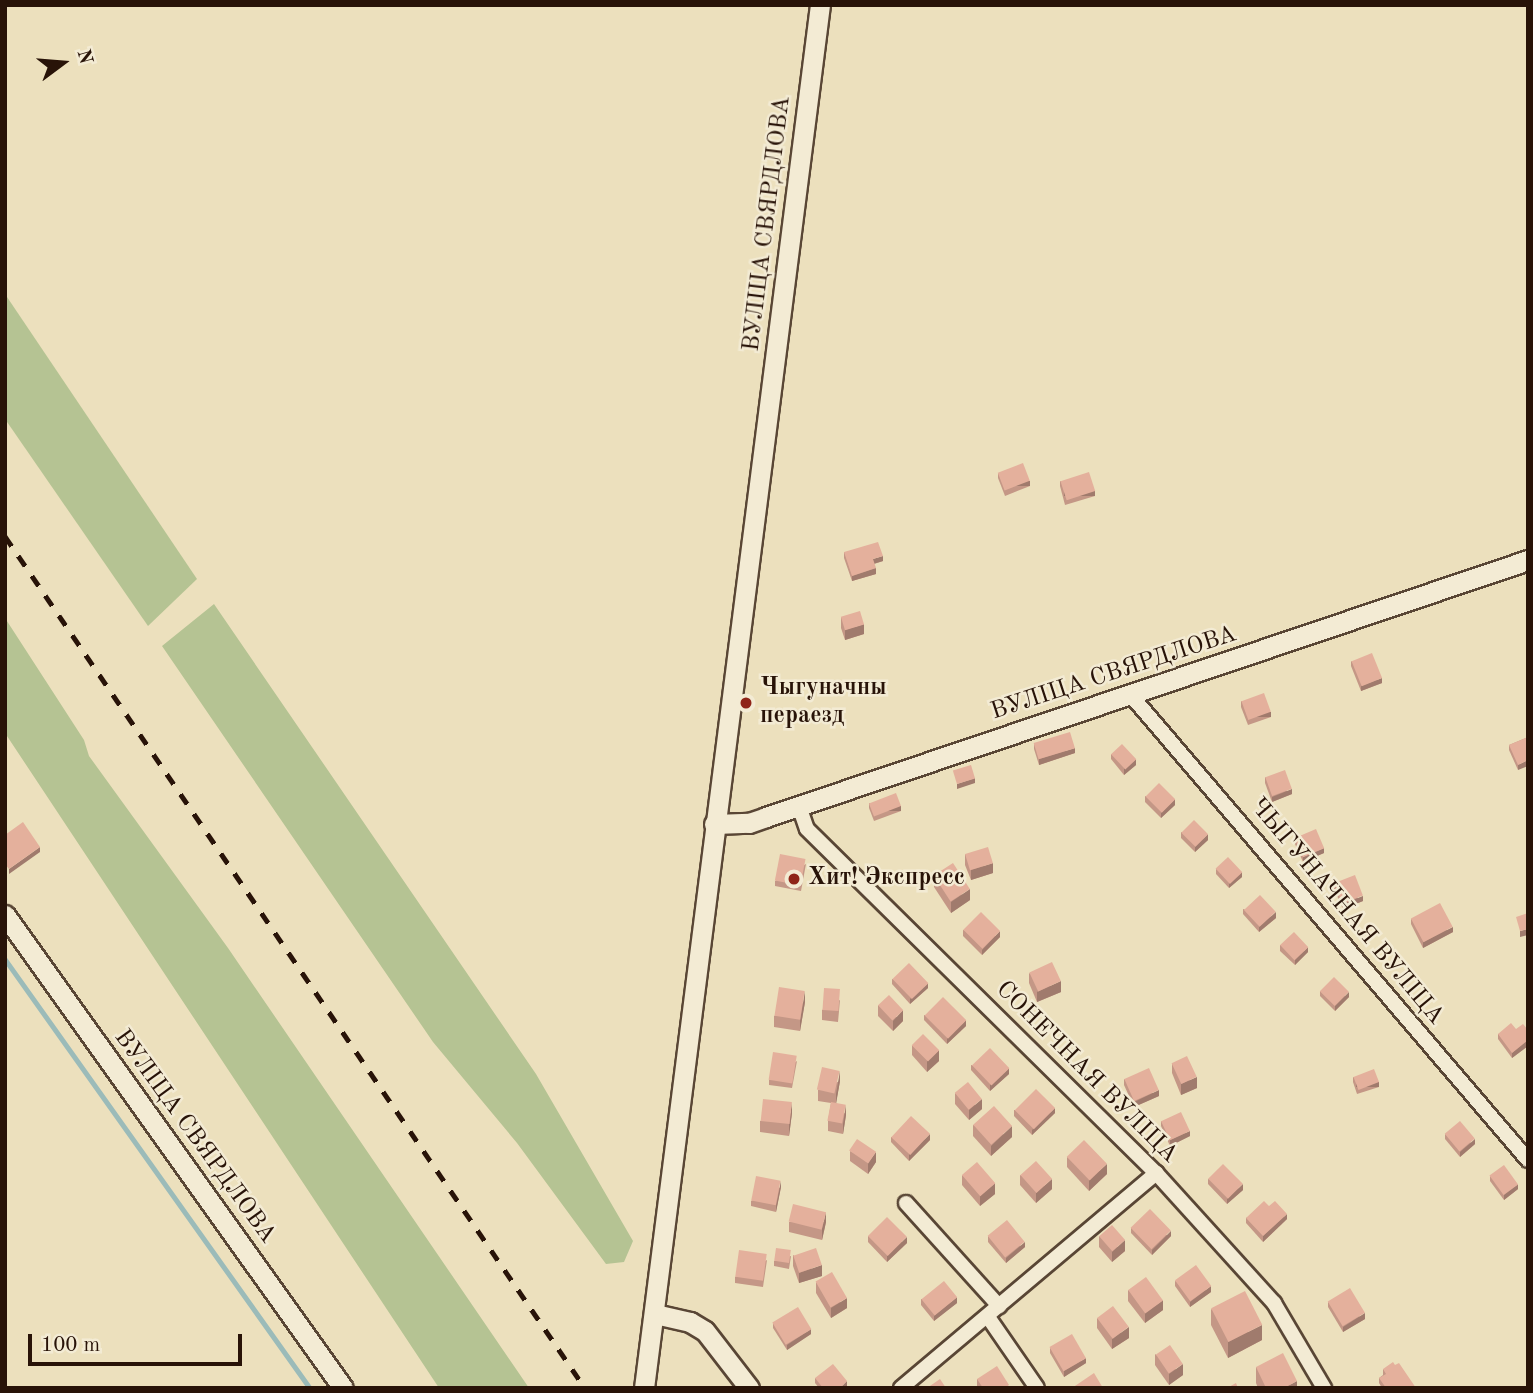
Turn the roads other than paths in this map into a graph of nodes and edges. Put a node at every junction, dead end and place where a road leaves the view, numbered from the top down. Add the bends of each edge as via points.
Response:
1 (820, 5) edge
2 (1528, 560) edge
3 (1129, 693) junction
4 (799, 806) junction
5 (714, 824) junction
6 (5, 915) edge
7 (1528, 1160) edge
8 (1156, 1174) junction
9 (906, 1203) dead end
10 (994, 1311) junction
11 (655, 1314) junction
12 (343, 1388) edge
13 (644, 1388) edge
14 (749, 1388) edge
15 (901, 1388) edge
16 (1037, 1388) edge
17 (1324, 1388) edge

1 - 5 street, ВУЛІЦА СВЯРДЛОВА
2 - 3 street, ВУЛІЦА СВЯРДЛОВА
3 - 4 street, ВУЛІЦА СВЯРДЛОВА
3 - 7 street, ЧЫГУНАЧНАЯ ВУЛІЦА
4 - 5 street, ВУЛІЦА СВЯРДЛОВА via 749,823
4 - 8 street, СОНЕЧНАЯ ВУЛІЦА via 807,829
5 - 11 street, ВУЛІЦА СВЯРДЛОВА
6 - 12 street, ВУЛІЦА СВЯРДЛОВА
8 - 10 street
8 - 17 street, СОНЕЧНАЯ ВУЛІЦА via 1273,1303
9 - 10 street
10 - 15 street
10 - 16 street
11 - 13 street, ВУЛІЦА СВЯРДЛОВА
11 - 14 street via 690,1322 705,1331

